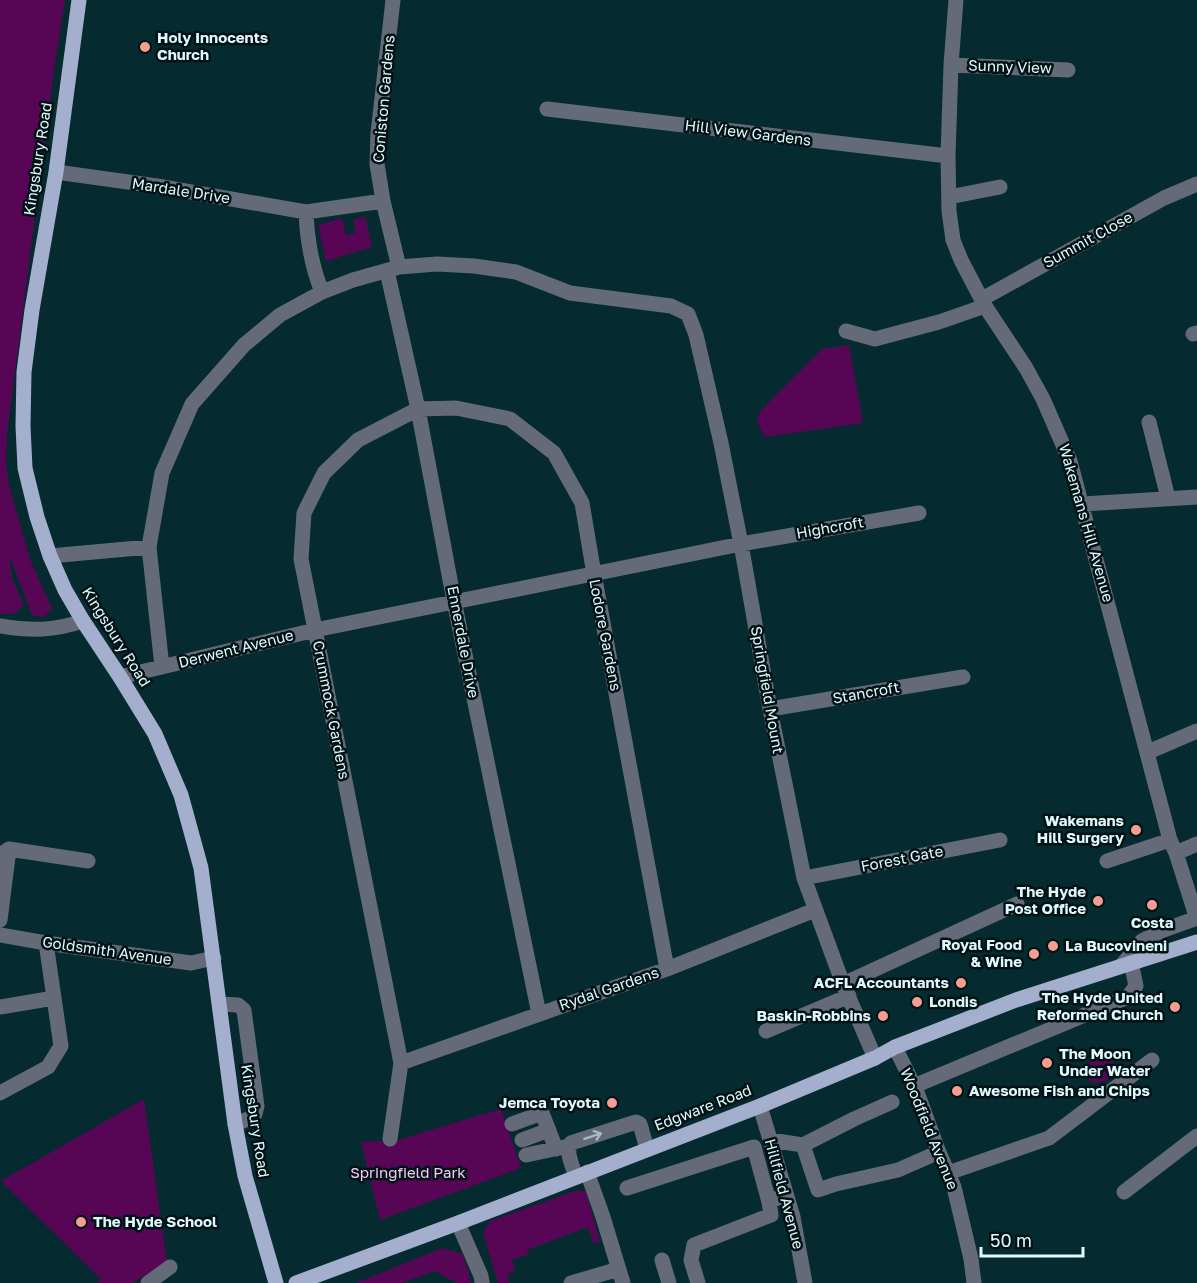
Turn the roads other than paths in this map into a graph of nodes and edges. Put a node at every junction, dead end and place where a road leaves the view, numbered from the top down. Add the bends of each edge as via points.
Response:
1 (79, 0) edge
2 (393, 0) edge
3 (956, 0) edge
4 (951, 65) junction
5 (1068, 70) dead end
6 (547, 109) dead end
7 (948, 156) junction
8 (56, 172) junction
9 (1197, 184) edge
10 (1000, 187) dead end
11 (949, 197) junction
12 (384, 201) junction
13 (306, 212) junction
14 (393, 269) junction
15 (322, 292) junction
16 (983, 303) junction
17 (846, 331) dead end
18 (418, 410) junction
19 (1149, 422) dead end
20 (1197, 497) edge
21 (1168, 498) junction
22 (1083, 504) junction
23 (919, 513) dead end
24 (741, 544) junction
25 (149, 547) junction
26 (50, 556) junction
27 (594, 574) junction
28 (454, 601) junction
29 (83, 621) junction
30 (0, 626) edge
31 (315, 630) junction
32 (162, 667) junction
33 (120, 677) junction
34 (963, 677) dead end
35 (770, 710) junction
36 (1197, 731) edge
37 (1148, 752) junction
38 (1000, 840) dead end
39 (1197, 844) edge
40 (1173, 847) junction
41 (5, 852) edge
42 (88, 861) dead end
43 (1107, 861) dead end
44 (804, 878) junction
45 (1017, 904) dead end
46 (816, 910) junction
47 (1197, 918) edge
48 (0, 920) edge
49 (0, 935) edge
50 (1197, 942) edge
51 (46, 943) junction
52 (214, 958) junction
53 (1126, 964) junction
54 (667, 969) junction
55 (846, 990) junction
56 (54, 998) junction
57 (220, 1004) junction
58 (0, 1007) edge
59 (539, 1014) junction
60 (766, 1031) dead end
61 (895, 1047) junction
62 (875, 1058) junction
63 (1152, 1060) dead end
64 (401, 1063) junction
65 (914, 1086) junction
66 (0, 1093) edge
67 (892, 1102) dead end
68 (760, 1106) junction
69 (236, 1124) junction
70 (512, 1124) dead end
71 (549, 1131) junction
72 (1197, 1136) edge
73 (390, 1139) dead end
74 (770, 1140) junction
75 (803, 1145) junction
76 (562, 1148) junction
77 (647, 1149) junction
78 (939, 1152) junction
79 (948, 1173) junction
80 (582, 1174) junction
81 (627, 1188) dead end
82 (1124, 1192) dead end
83 (786, 1194) junction
84 (769, 1202) junction
85 (458, 1223) junction
86 (662, 1260) dead end
87 (170, 1267) dead end
88 (621, 1276) edge
89 (148, 1283) edge
90 (276, 1283) edge
91 (296, 1283) edge
92 (482, 1283) edge
93 (571, 1283) edge
94 (669, 1283) edge
95 (698, 1283) edge
96 (806, 1283) edge
97 (974, 1283) edge

1 - 8 main road, Kingsbury Road
2 - 12 street, Coniston Gardens via 378,133 377,164
3 - 4 street, Wakemans Hill Avenue
4 - 5 street, Sunny View
4 - 7 street, Wakemans Hill Avenue
6 - 7 street, Hill View Gardens
7 - 11 street, Wakemans Hill Avenue
8 - 13 street, Mardale Drive
8 - 26 main road, Kingsbury Road via 28,341 23,426 25,468
9 - 16 street, Summit Close via 1164,198
10 - 11 street
11 - 16 street, Wakemans Hill Avenue via 953,240
12 - 13 street, Mardale Drive
12 - 14 street, Coniston Gardens
13 - 15 street
14 - 15 street
14 - 18 street, Ennerdale Drive
14 - 24 street, Springfield Mount via 437,264 516,272 570,293 671,306 688,314 721,443
15 - 25 street via 280,315 244,345 192,404 162,473
16 - 17 street, Summit Close via 939,322 874,339
16 - 22 street, Wakemans Hill Avenue via 1043,399 1070,461
18 - 27 street, Lodore Gardens via 456,408 510,419 554,453 582,503
18 - 28 street, Ennerdale Drive
18 - 31 street, Crummock Gardens via 358,440 324,472 304,513 301,558
19 - 21 street
20 - 21 street
21 - 22 street
22 - 37 street, Wakemans Hill Avenue
23 - 24 street, Highcroft
24 - 27 street, Derwent Avenue
24 - 35 street, Springfield Mount
25 - 26 street
25 - 32 street
26 - 29 main road, Kingsbury Road
27 - 28 street, Derwent Avenue
27 - 54 street, Lodore Gardens
28 - 31 street, Derwent Avenue
28 - 59 street, Ennerdale Drive
29 - 30 street via 41,630
29 - 33 main road, Kingsbury Road
31 - 32 street, Derwent Avenue
31 - 64 street, Crummock Gardens
32 - 33 street, Derwent Avenue
33 - 52 main road, Kingsbury Road via 155,734 181,795 201,868
34 - 35 street, Stancroft
35 - 44 street, Springfield Mount
36 - 37 street
37 - 40 street, Wakemans Hill Avenue
38 - 44 street, Forest Gate
39 - 40 street
40 - 43 street
40 - 47 street, Wakemans Hill Avenue
41 - 42 street
41 - 48 street
44 - 46 street, Springfield Mount
45 - 55 street
46 - 54 street, Rydal Gardens
46 - 55 street, Springfield Mount
47 - 53 street via 1142,941
49 - 51 street, Goldsmith Avenue
50 - 53 main road, Edgware Road
51 - 52 street, Goldsmith Avenue via 191,963
51 - 56 street
52 - 57 main road, Kingsbury Road
53 - 61 main road, Edgware Road via 1016,1000
53 - 65 street via 1136,986 1128,997
54 - 59 street, Rydal Gardens
55 - 60 street
55 - 62 street, Springfield Mount
56 - 58 street
56 - 66 street via 61,1046 48,1067
57 - 69 main road, Kingsbury Road
57 - 69 street via 238,1005 243,1010 255,1095 255,1114
59 - 64 street, Rydal Gardens
61 - 62 main road, Edgware Road
61 - 65 street, Woodfield Avenue
62 - 68 main road, Edgware Road
63 - 79 street via 1049,1138
64 - 73 street, Crummock Gardens
65 - 78 street, Woodfield Avenue
67 - 75 street
68 - 74 street, Hillfield Avenue
68 - 77 main road, Edgware Road
69 - 90 main road, Kingsbury Road via 245,1176
70 - 71 street via 542,1113
71 - 76 street
71 - 76 street via 524,1148
72 - 82 street
74 - 75 street
74 - 83 street, Hillfield Avenue
75 - 78 street via 818,1190 898,1170
76 -> 77 street via 636,1122
76 - 80 street
77 - 80 main road, Edgware Road
78 - 79 street, Woodfield Avenue
79 - 97 street, Woodfield Avenue
80 - 85 main road, Edgware Road
80 - 88 street via 603,1217
81 - 84 street via 754,1147
83 - 84 street
83 - 96 street, Hillfield Avenue
84 - 95 street via 771,1215 694,1245 691,1260
85 - 91 main road, Edgware Road
85 - 92 street
86 - 94 street
87 - 89 street
88 - 93 street

